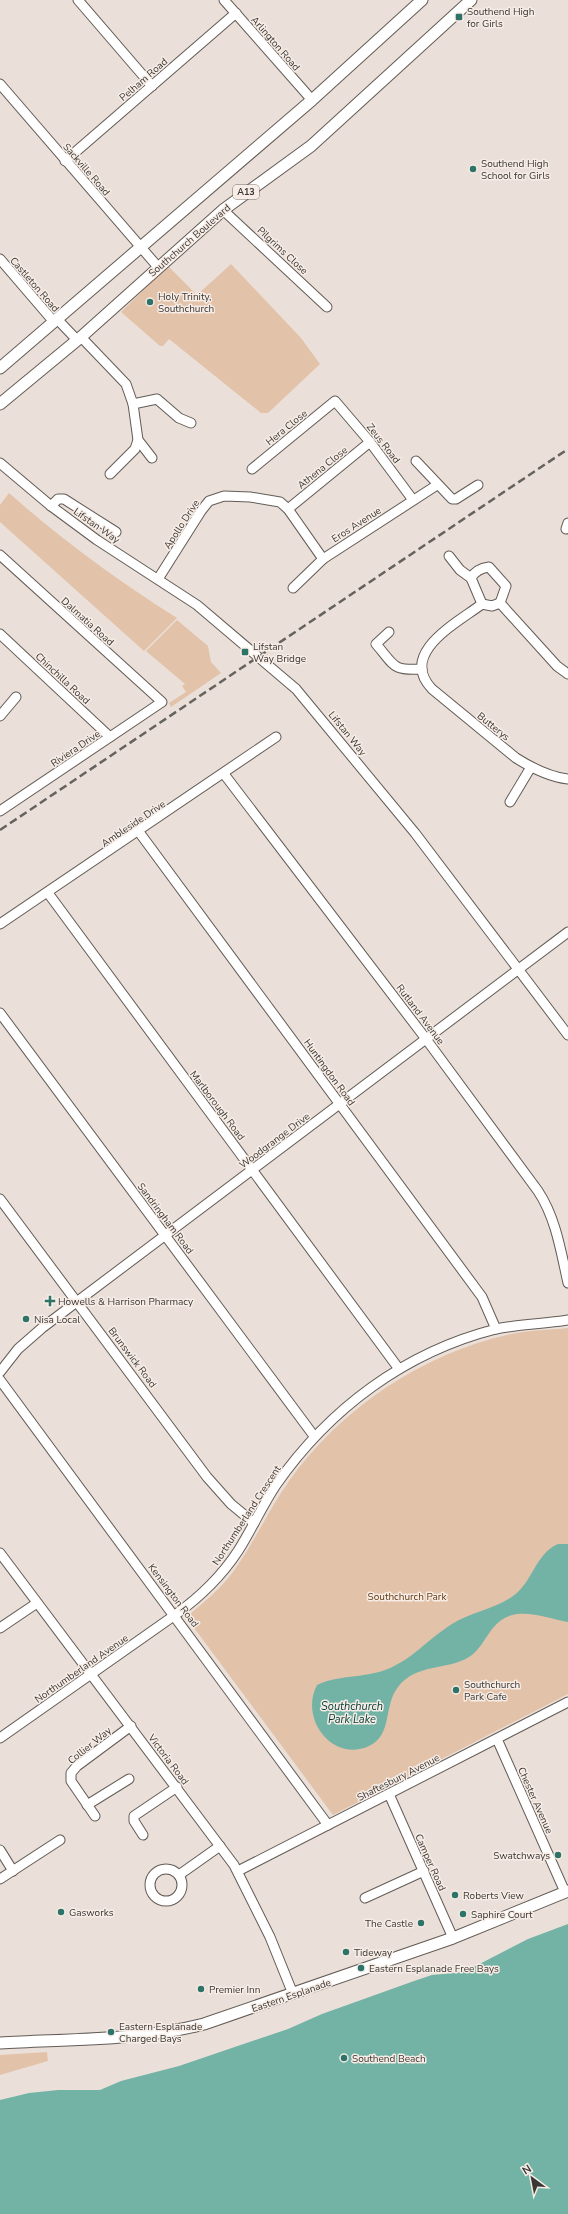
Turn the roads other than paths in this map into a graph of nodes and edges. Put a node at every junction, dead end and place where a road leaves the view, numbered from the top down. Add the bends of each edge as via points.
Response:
1 (78, 0) edge
2 (224, 0) edge
3 (422, 0) edge
4 (471, 0) edge
5 (236, 13) junction
6 (0, 84) edge
7 (152, 86) junction
8 (312, 100) junction
9 (65, 161) junction
10 (223, 210) junction
11 (141, 248) junction
12 (0, 259) edge
13 (158, 266) junction
14 (327, 307) dead end
15 (56, 321) junction
16 (79, 339) junction
17 (0, 368) edge
18 (335, 401) joint
19 (0, 404) edge
20 (133, 404) junction
21 (191, 423) dead end
22 (138, 440) junction
23 (370, 442) junction
24 (152, 458) dead end
25 (416, 461) dead end
26 (0, 463) edge
27 (252, 469) dead end
28 (110, 474) dead end
29 (437, 485) junction
30 (478, 486) dead end
31 (413, 500) junction
32 (51, 506) junction
33 (288, 509) junction
34 (116, 532) dead end
35 (0, 555) edge
36 (449, 556) dead end
37 (324, 559) junction
38 (471, 578) junction
39 (158, 579) junction
40 (293, 588) dead end
41 (482, 604) junction
42 (500, 604) junction
43 (389, 632) dead end
44 (0, 634) edge
45 (422, 669) junction
46 (568, 674) edge
47 (16, 697) dead end
48 (162, 702) joint
49 (1, 714) edge
50 (110, 737) junction
51 (276, 737) dead end
52 (531, 767) junction
53 (224, 774) junction
54 (568, 779) edge
55 (510, 802) dead end
56 (0, 811) edge
57 (139, 832) junction
58 (48, 893) junction
59 (0, 924) edge
60 (568, 932) edge
61 (518, 969) junction
62 (0, 1013) edge
63 (568, 1035) edge
64 (426, 1039) junction
65 (340, 1104) junction
66 (253, 1170) junction
67 (0, 1199) edge
68 (165, 1236) junction
69 (568, 1283) edge
70 (77, 1302) junction
71 (568, 1320) edge
72 (496, 1329) junction
73 (400, 1370) junction
74 (0, 1372) edge
75 (0, 1380) edge
76 (314, 1436) junction
77 (254, 1523) junction
78 (0, 1553) edge
79 (37, 1603) junction
80 (175, 1615) junction
81 (0, 1628) edge
82 (92, 1674) junction
83 (568, 1702) edge
84 (131, 1726) junction
85 (0, 1738) edge
86 (497, 1739) junction
87 (129, 1780) dead end
88 (177, 1787) junction
89 (389, 1794) junction
90 (87, 1806) junction
91 (95, 1816) dead end
92 (328, 1825) junction
93 (143, 1836) dead end
94 (60, 1840) dead end
95 (220, 1846) junction
96 (0, 1850) edge
97 (13, 1871) junction
98 (238, 1871) junction
99 (424, 1871) junction
100 (179, 1875) dead end
101 (0, 1879) edge
102 (566, 1892) edge
103 (365, 1898) dead end
104 (453, 1938) junction
105 (293, 1994) junction
106 (0, 2043) edge

1 - 7 street
2 - 5 street, Arlington Road
3 - 8 main road, A13
4 - 10 main road, Southchurch Boulevard / A13 via 311,146
5 - 7 street, Pelham Road
5 - 8 street, Arlington Road
6 - 9 street, Sackville Road
7 - 9 street, Pelham Road
8 - 11 main road, A13
9 - 11 street, Sackville Road
10 - 13 main road, Southchurch Boulevard / A13
10 - 14 street, Pilgrims Close
11 - 13 street, Sackville Road
11 - 15 main road, A13
12 - 15 street, Castleton Road
13 - 16 main road, Southchurch Boulevard / A13
15 - 16 street, Castleton Road
15 - 17 main road, A13
16 - 19 main road, Southchurch Boulevard / A13
16 - 20 street, Castleton Road via 126,384
18 - 23 street, Zeus Road
18 - 27 street, Hera Close
20 - 21 street via 157,399 179,418
20 - 22 street, Castleton Road
22 - 24 street
22 - 28 street via 135,449
23 - 31 street, Zeus Road
23 - 33 street, Athena Close
25 - 29 street
26 - 32 street, Lifstan Way
29 - 30 street via 452,499
29 - 31 street, Eros Avenue
31 - 37 street, Eros Avenue
32 - 34 street, Lifstan Way via 58,499 64,499
32 - 39 street, Lifstan Way via 97,540
33 - 37 street, Apollo Drive
33 - 39 street, Apollo Drive via 280,502 250,497 224,496 209,502
35 - 48 street, Dalmatia Road
36 - 38 street via 460,570
37 - 40 street, Eros Avenue
38 - 41 street
38 - 42 street via 484,568 489,567 494,571 506,586
39 - 61 street, Lifstan Way via 197,605 296,689 415,832
41 - 42 street
41 - 45 street via 431,643 423,658
42 - 46 street via 557,666
43 - 45 street via 376,644 395,666 403,671
44 - 50 street, Chinchilla Road
45 - 52 street, Butterys via 423,677 432,690 516,758
47 - 49 street
48 - 50 street, Riviera Drive
50 - 56 street, Riviera Drive
51 - 53 street, Ambleside Drive
52 - 54 street, Butterys
52 - 55 street
53 - 57 street, Ambleside Drive
53 - 64 street, Rutland Avenue
57 - 58 street, Ambleside Drive
57 - 65 street, Huntingdon Road
58 - 59 street, Ambleside Drive
58 - 66 street, Marlborough Road
60 - 61 street, Woodgrange Drive
61 - 63 street, Lifstan Way
61 - 64 street, Woodgrange Drive
62 - 68 street, Sandringham Road
64 - 65 street, Woodgrange Drive
64 - 69 street, Rutland Avenue via 544,1200 553,1223
65 - 66 street, Woodgrange Drive
65 - 72 street, Huntingdon Road via 482,1297
66 - 68 street, Woodgrange Drive
66 - 73 street, Marlborough Road
67 - 70 street, Brunswick Road
68 - 70 street, Woodgrange Drive
68 - 76 street, Sandringham Road
70 - 74 street, Woodgrange Drive via 25,1342
70 - 77 street, Brunswick Road via 207,1477 231,1504
71 - 72 street, Northumberland Crescent
72 - 73 street, Northumberland Crescent via 460,1341
73 - 76 street, Northumberland Crescent via 369,1388
75 - 80 street, Kensington Road
76 - 77 street, Northumberland Crescent via 276,1485
77 - 80 street, Northumberland Crescent via 212,1585
78 - 79 street, Victoria Road
79 - 81 street
79 - 82 street, Victoria Road
80 - 82 street, Northumberland Avenue
80 - 92 street, Kensington Road
82 - 84 street, Victoria Road
82 - 85 street, Northumberland Avenue
83 - 86 street, Shaftesbury Avenue
84 - 88 street, Victoria Road
84 - 90 street, Collier Way via 71,1773 71,1781
86 - 89 street, Shaftesbury Avenue
86 - 102 street, Chester Avenue
87 - 90 street
88 - 93 street via 134,1816 134,1821
88 - 95 street, Victoria Road
89 - 92 street, Shaftesbury Avenue
89 - 99 street, Camper Road
90 - 91 street, Collier Way
92 - 98 street, Shaftesbury Avenue
94 - 97 street
95 - 98 street, Victoria Road
95 - 100 street
96 - 97 street
97 - 101 street
98 - 105 street, Victoria Road via 270,1937
99 - 103 street
99 - 104 street, Camper Road
102 - 104 main road, Eastern Esplanade
104 - 105 main road, Eastern Esplanade
105 - 106 main road, Eastern Esplanade via 176,2031 148,2035

